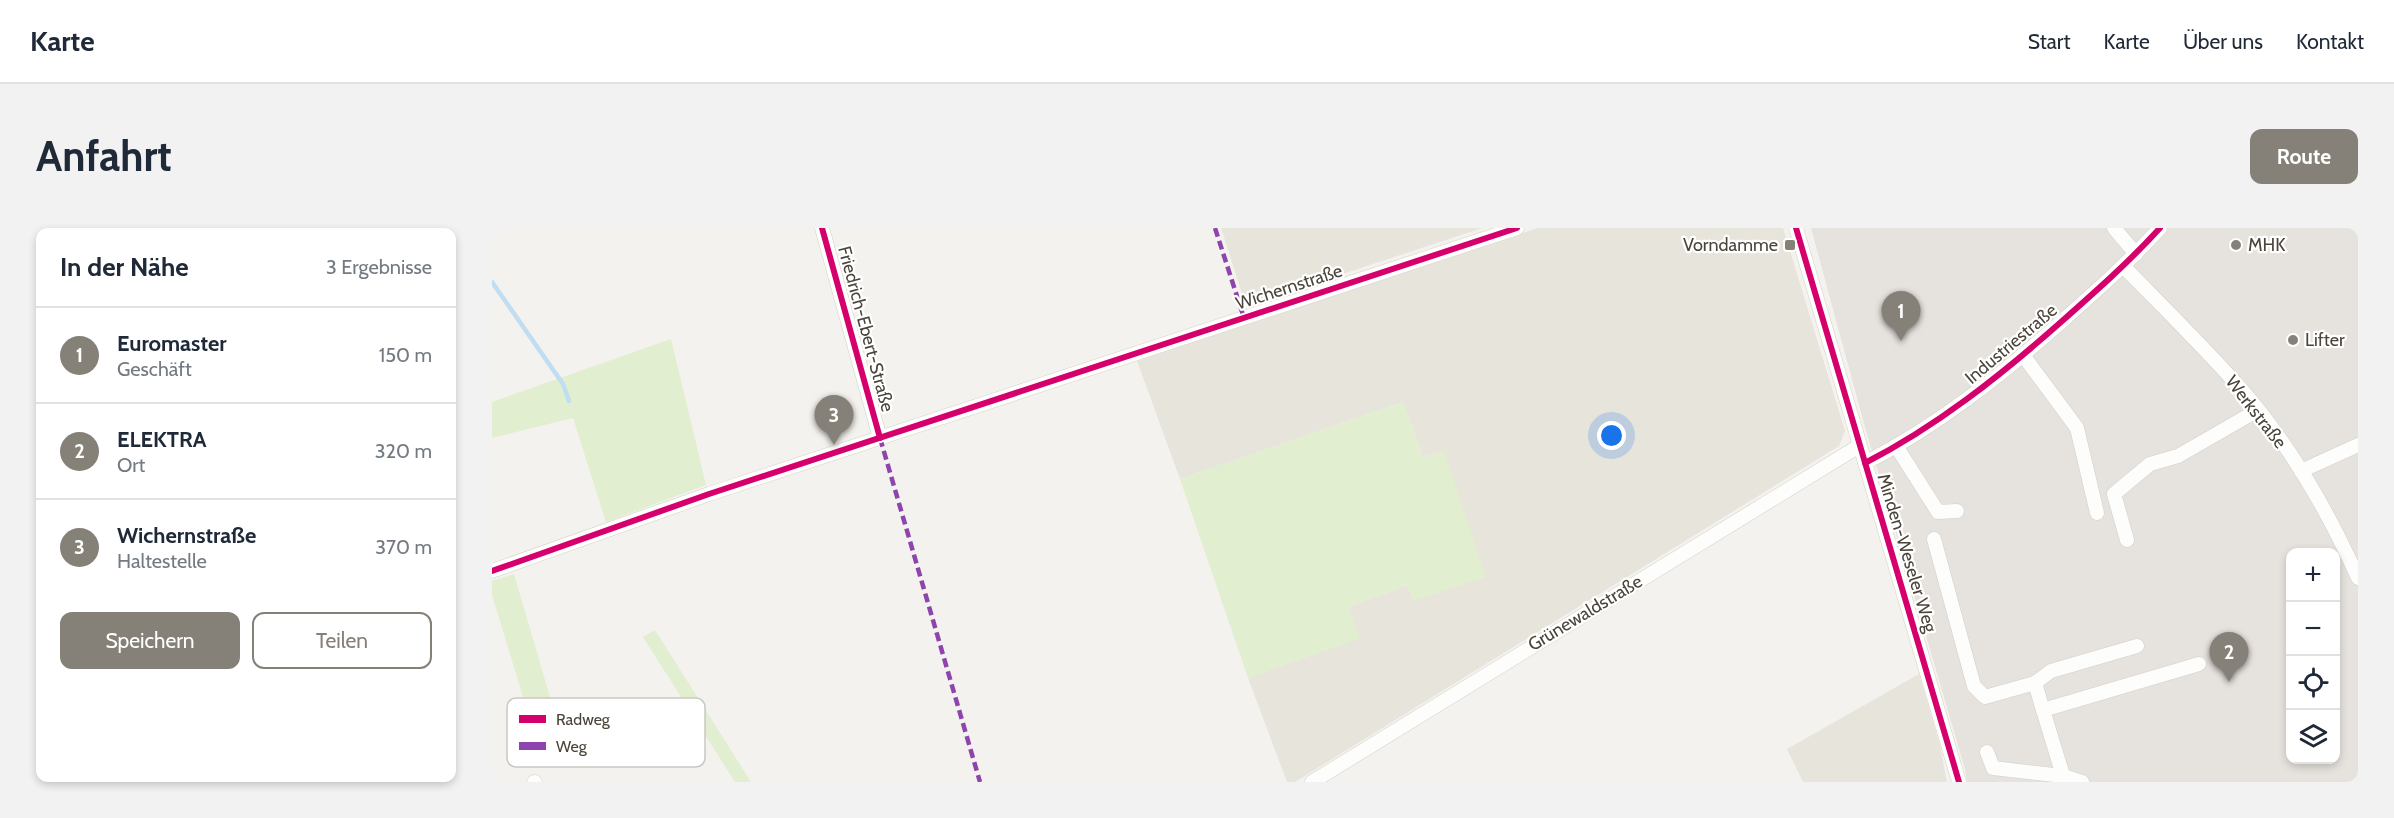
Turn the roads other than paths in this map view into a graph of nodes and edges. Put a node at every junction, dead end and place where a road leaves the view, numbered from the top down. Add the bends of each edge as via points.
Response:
1 (822, 228) edge
2 (1517, 228) edge
3 (1796, 228) edge
4 (2114, 228) edge
5 (2160, 228) edge
6 (2136, 254) junction
7 (2124, 267) junction
8 (2023, 355) junction
9 (2258, 410) junction
10 (880, 438) junction
11 (2358, 445) edge
12 (1859, 446) junction
13 (1896, 446) junction
14 (1865, 463) junction
15 (2301, 471) junction
16 (1957, 511) dead end
17 (2097, 513) dead end
18 (1934, 539) dead end
19 (2127, 540) dead end
20 (492, 571) edge
21 (2358, 578) edge
22 (2137, 646) dead end
23 (2199, 664) dead end
24 (2035, 683) junction
25 (2043, 710) junction
26 (1987, 752) dead end
27 (2064, 779) edge
28 (1312, 782) edge
29 (1959, 782) edge
30 (2082, 782) edge

1 - 10 street, Friedrich-Ebert-Straße
2 - 10 street, Wichernstraße
3 - 12 street, Minden-Weseler Weg
4 - 6 street
5 - 6 street, Industriestraße
6 - 7 street, Industriestraße
7 - 8 street, Industriestraße
7 - 9 street, Werkstraße
8 - 13 street, Industriestraße via 1986,386
8 - 17 street via 2077,428
9 - 15 street, Werkstraße
9 - 19 street via 2178,456 2150,464 2114,494
10 - 20 street, Wichernstraße
11 - 15 street
12 - 14 street, Minden-Weseler Weg
12 - 28 street, Grünewaldstraße
13 - 14 street, Industriestraße
13 - 16 street via 1938,512
14 - 29 street, Minden-Weseler Weg
15 - 21 street, Werkstraße
18 - 24 street via 1974,686 1985,697
22 - 24 street via 2051,671
23 - 25 street
24 - 25 street
25 - 27 street
26 - 27 street via 1993,768
27 - 30 street

